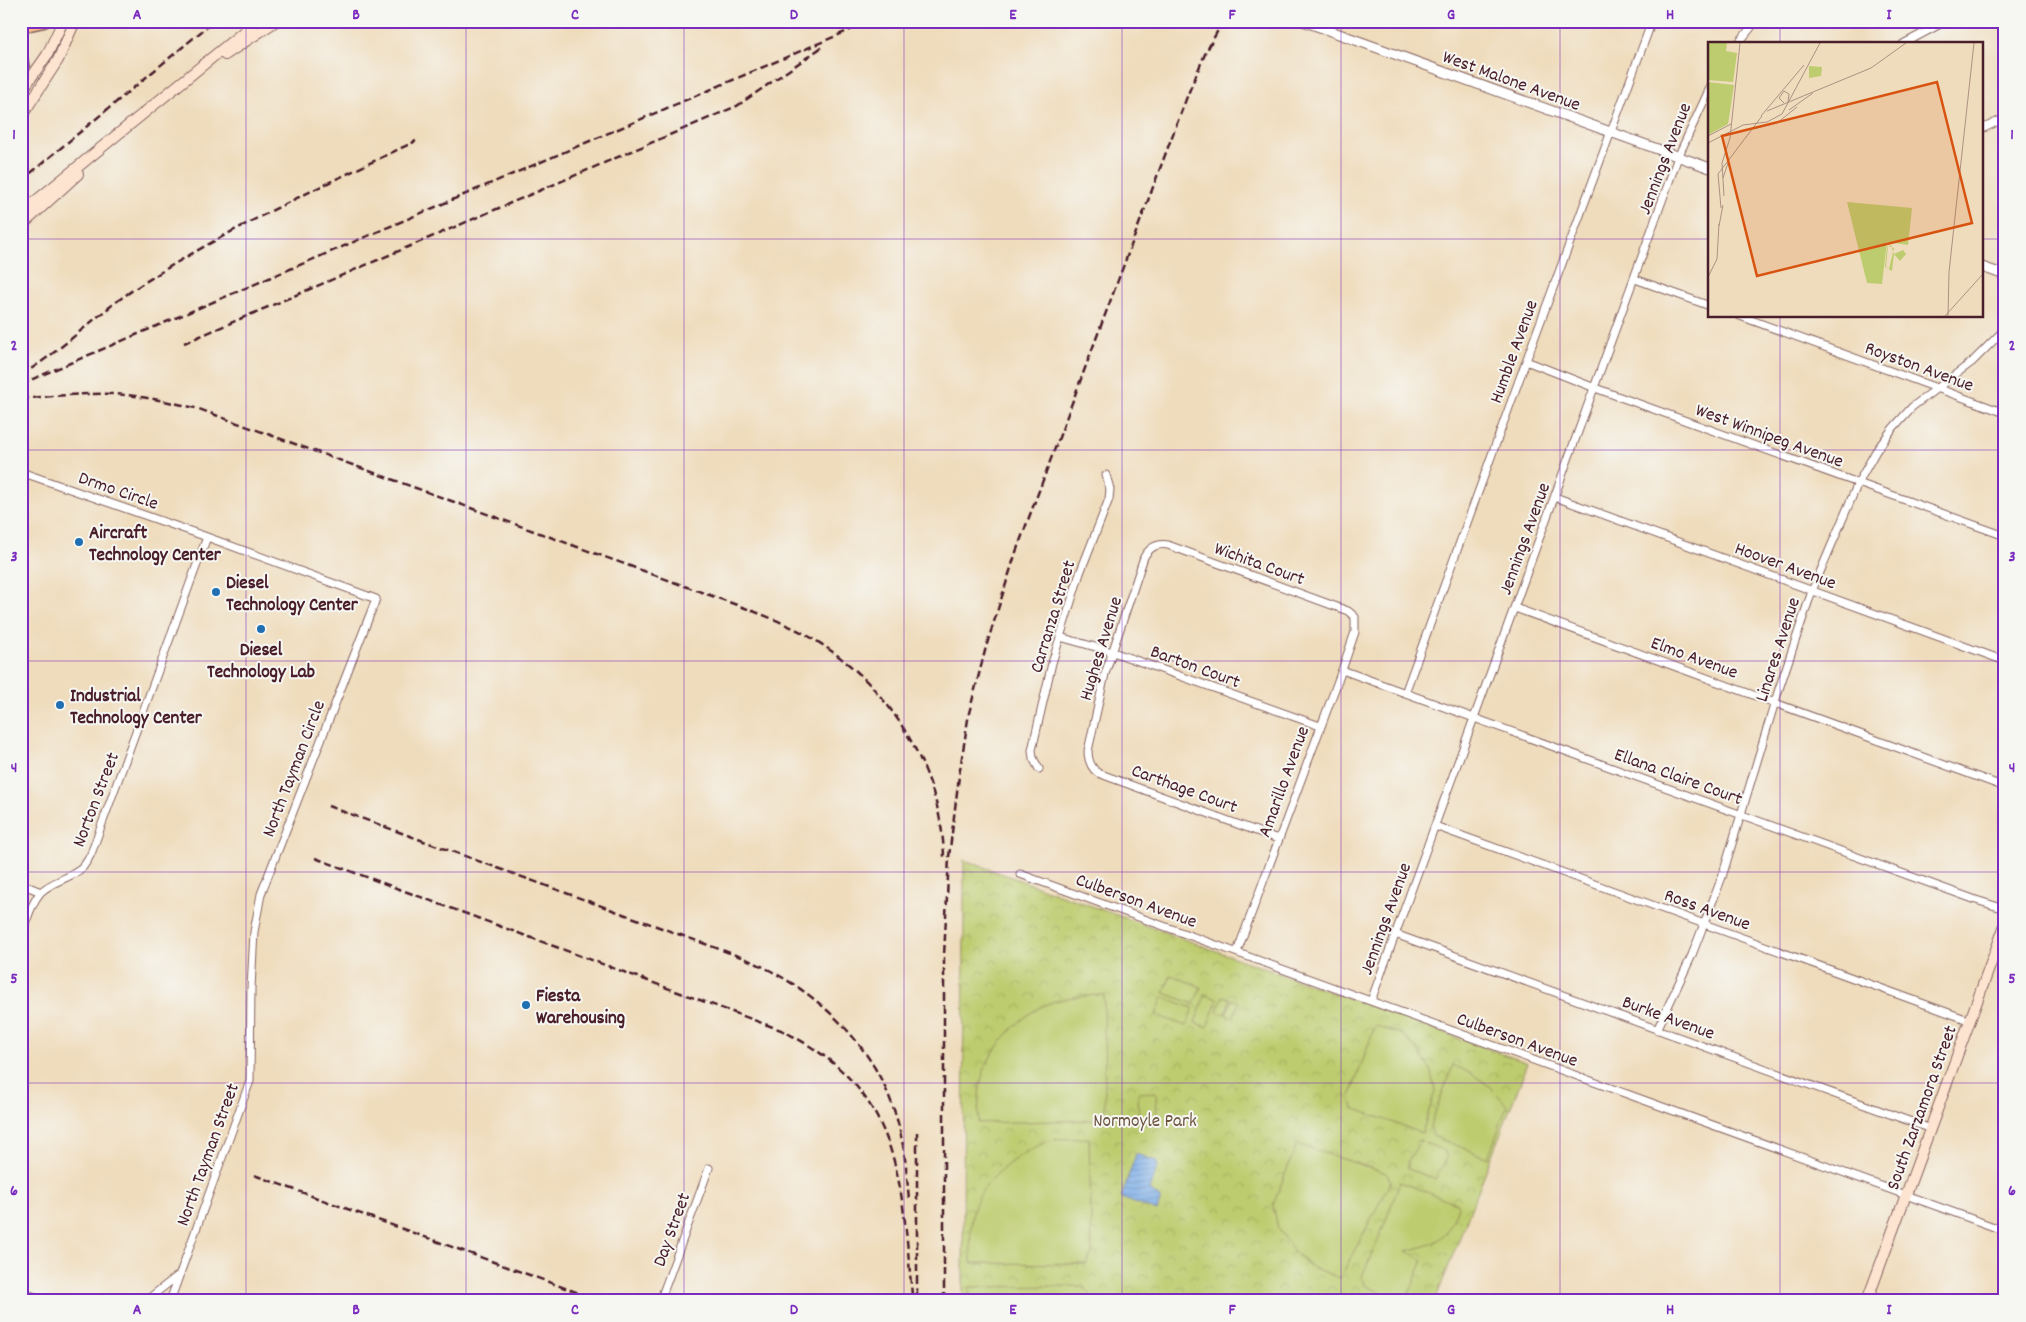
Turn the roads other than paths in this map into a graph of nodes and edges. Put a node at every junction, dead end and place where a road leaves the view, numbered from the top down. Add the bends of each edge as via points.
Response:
1 (44, 21) edge
2 (257, 21) edge
3 (276, 21) edge
4 (1303, 21) edge
5 (1652, 21) edge
6 (1756, 21) edge
7 (1946, 21) edge
8 (70, 22) edge
9 (21, 26) edge
10 (1740, 42) edge
11 (1907, 42) edge
12 (21, 58) edge
13 (21, 83) edge
14 (178, 86) junction
15 (21, 92) edge
16 (1708, 92) edge
17 (21, 117) edge
18 (139, 117) junction
19 (2005, 118) edge
20 (1984, 128) edge
21 (1610, 132) junction
22 (1678, 157) junction
23 (1708, 167) edge
24 (21, 212) edge
25 (21, 226) edge
26 (1984, 268) edge
27 (2005, 275) edge
28 (1635, 279) junction
29 (1708, 305) edge
30 (1746, 318) edge
31 (2005, 328) edge
32 (1526, 361) junction
33 (1937, 387) junction
34 (1595, 388) junction
35 (2005, 413) edge
36 (21, 472) edge
37 (1106, 475) dead end
38 (1858, 482) junction
39 (1555, 498) junction
40 (2005, 536) edge
41 (207, 537) junction
42 (1149, 550) joint
43 (1812, 591) junction
44 (376, 599) joint
45 (1515, 608) junction
46 (1356, 622) joint
47 (1060, 637) junction
48 (1113, 652) junction
49 (2005, 661) edge
50 (1342, 670) junction
51 (1405, 693) junction
52 (1775, 703) junction
53 (1475, 719) junction
54 (1320, 726) junction
55 (1088, 758) joint
56 (1039, 769) dead end
57 (2005, 787) edge
58 (1742, 815) junction
59 (1435, 826) junction
60 (1278, 839) junction
61 (1020, 874) dead end
62 (21, 884) edge
63 (41, 892) junction
64 (261, 894) joint
65 (2005, 909) edge
66 (1704, 924) junction
67 (2005, 925) edge
68 (1395, 934) junction
69 (21, 936) edge
70 (1237, 952) junction
71 (1371, 1001) junction
72 (1971, 1020) junction
73 (1657, 1030) junction
74 (1931, 1129) junction
75 (710, 1168) dead end
76 (1905, 1196) junction
77 (2005, 1231) edge
78 (180, 1274) junction
79 (21, 1292) edge
80 (46, 1301) edge
81 (142, 1301) edge
82 (170, 1301) edge
83 (660, 1301) edge
84 (1867, 1301) edge

1 - 9 highway
2 - 14 main road
3 - 14 main road
4 - 21 street, West Malone Avenue
5 - 21 street, Humble Avenue
6 - 10 street
7 - 11 street
8 - 15 main road
8 - 17 main road via 58,60
12 - 13 highway via 24,75
14 - 18 main road
16 - 22 street, Jennings Avenue
18 - 24 main road
18 - 25 main road
19 - 20 street
21 - 22 street, West Malone Avenue
21 - 32 street, Humble Avenue
22 - 23 street, West Malone Avenue
22 - 28 street, Jennings Avenue
26 - 27 street
28 - 29 street
28 - 34 street, Jennings Avenue
30 - 33 street, Royston Avenue
31 - 33 street, Linares Avenue via 1972,362
32 - 34 street, West Winnipeg Avenue
32 - 51 street, Humble Avenue
33 - 35 street, Royston Avenue
33 - 38 street, Linares Avenue via 1893,428
34 - 38 street, West Winnipeg Avenue
34 - 39 street, Jennings Avenue
36 - 41 street, Drmo Circle
37 - 47 street, Carranza Street via 1110,490 1108,499
38 - 40 street, West Winnipeg Avenue
38 - 43 street, Linares Avenue
39 - 43 street, Hoover Avenue
39 - 45 street, Jennings Avenue
41 - 44 street, Drmo Circle
41 - 63 street, Norton Street via 91,854 78,871
42 - 46 street, Wichita Court via 1157,545 1168,545 1348,612
42 - 48 street, Hughes Avenue
43 - 49 street, Hoover Avenue
43 - 52 street, Linares Avenue
44 - 64 street, North Tayman Circle
45 - 52 street, Elmo Avenue
45 - 53 street, Jennings Avenue
46 - 50 street, Amarillo Avenue
47 - 48 street, Barton Court
47 - 56 street, Carranza Street via 1032,750
48 - 54 street, Barton Court
48 - 55 street, Hughes Avenue via 1105,674
50 - 51 street, Ellana Claire Court
50 - 54 street, Amarillo Avenue
51 - 53 street, Ellana Claire Court
52 - 57 street, Elmo Avenue
52 - 58 street, Linares Avenue
53 - 58 street, Ellana Claire Court
53 - 59 street, Jennings Avenue
54 - 60 street, Amarillo Avenue
55 - 60 street, Carthage Court via 1098,773
58 - 65 street, Ellana Claire Court
58 - 66 street, Linares Avenue
59 - 66 street, Ross Avenue
59 - 68 street, Jennings Avenue
60 - 70 street, Amarillo Avenue
61 - 70 street, Culberson Avenue
62 - 63 street
63 - 69 street, Norton Street
64 - 78 street, North Tayman Street via 254,932 250,1081
66 - 72 street, Ross Avenue
66 - 73 street, Linares Avenue
67 - 72 main road, South Zarzamora Street
68 - 71 street, Jennings Avenue
68 - 73 street, Burke Avenue
70 - 71 street, Culberson Avenue
71 - 76 street, Culberson Avenue
72 - 74 main road, South Zarzamora Street
73 - 74 street, Burke Avenue
74 - 76 main road, South Zarzamora Street
75 - 83 street, Day Street
76 - 77 street, Culberson Avenue
76 - 84 main road, South Zarzamora Street
78 - 81 street
78 - 82 street, North Tayman Street
79 - 80 street

